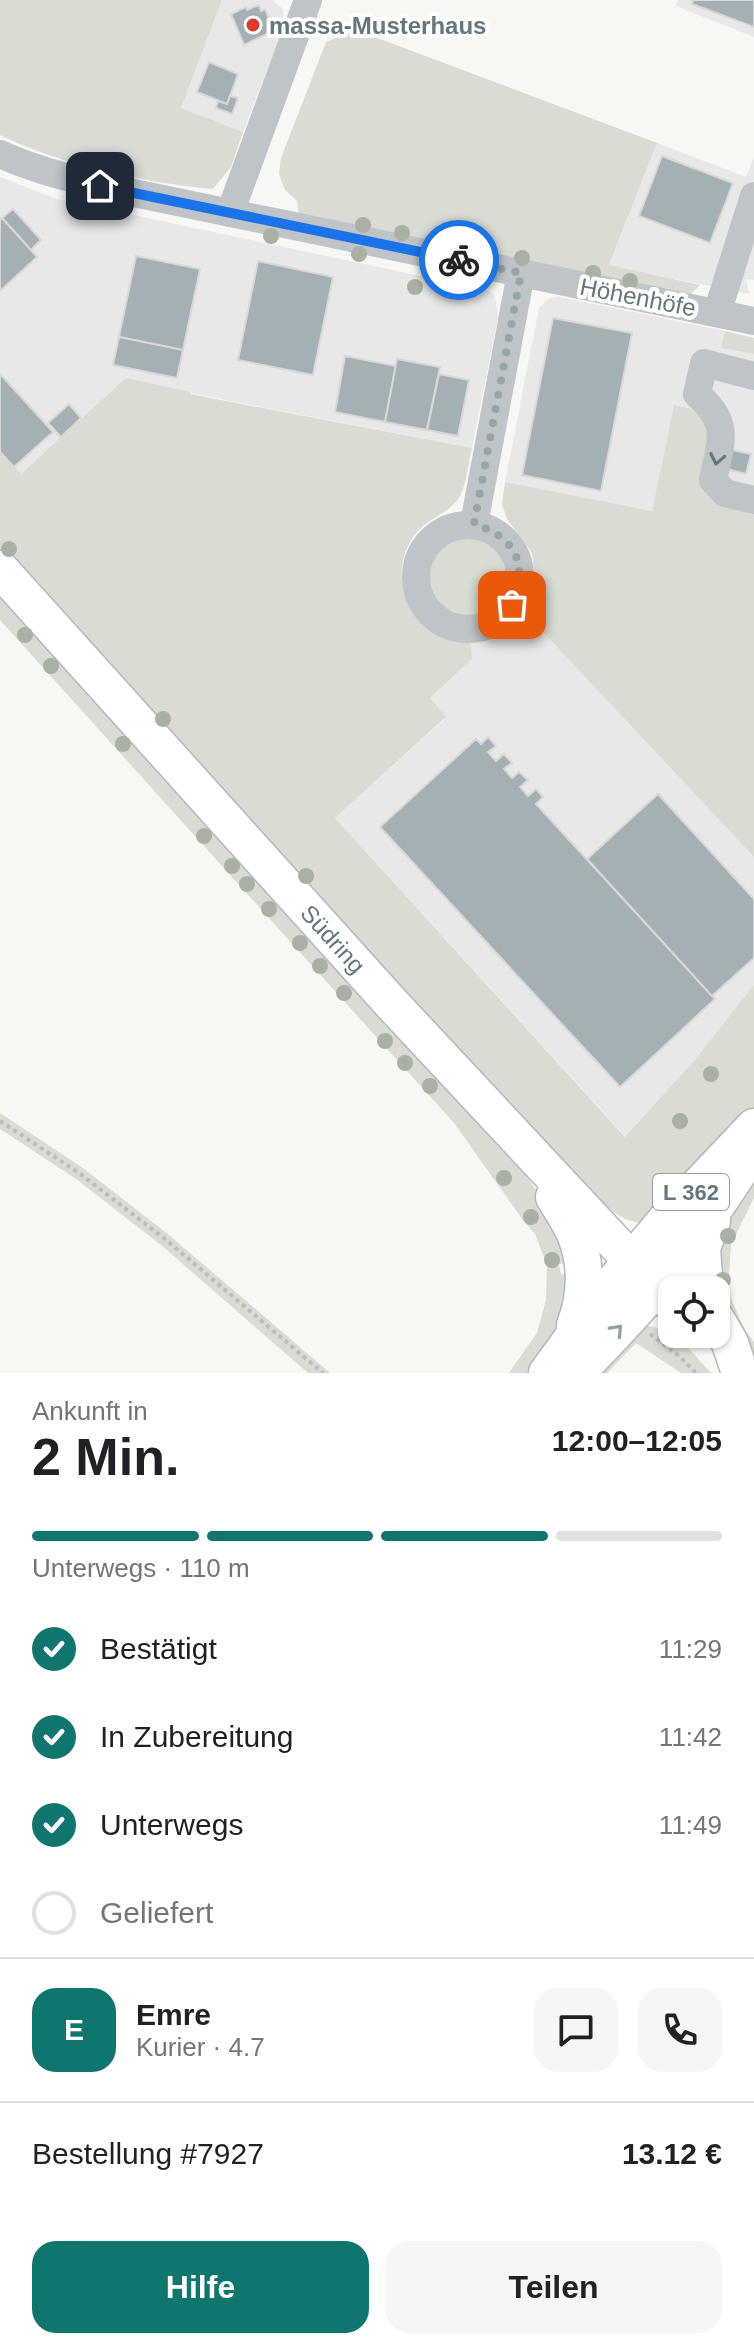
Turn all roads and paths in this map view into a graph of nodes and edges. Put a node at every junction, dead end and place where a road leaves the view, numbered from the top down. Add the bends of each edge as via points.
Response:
1 (308, 0) edge
2 (0, 154) edge
3 (753, 204) edge
4 (230, 213) junction
5 (521, 273) junction
6 (717, 313) junction
7 (754, 321) edge
8 (754, 376) edge
9 (754, 500) edge
10 (474, 524) dead end
11 (0, 569) edge
12 (0, 1121) edge
13 (754, 1127) edge
14 (754, 1148) edge
15 (527, 1151) junction
16 (720, 1203) junction
17 (632, 1261) junction
18 (676, 1276) edge
19 (704, 1276) edge
20 (658, 1289) edge
21 (658, 1300) edge
22 (730, 1343) edge
23 (714, 1348) edge
24 (564, 1365) edge
25 (323, 1373) edge
26 (738, 1373) edge

1 - 4 street
2 - 4 street, Höhenhöfe via 65,177
3 - 6 street
4 - 5 street, Höhenhöfe
5 - 6 street, Höhenhöfe
5 - 10 street
6 - 7 street, Höhenhöfe
8 -> 9 street via 704,363 697,394 712,407 723,433 713,480 725,493
11 - 15 main road, Südring
12 - 25 path via 165,1239
13 - 17 main road, L 362
14 - 16 main road, L 362
15 - 17 main road, Südring
15 - 24 main road via 576,1235 584,1270 581,1310
16 - 18 main road, L 362
16 - 19 main road via 702,1248
17 - 20 main road, Südring
17 - 24 main road via 608,1289
24 -> 21 main road, L 362
22 - 26 main road
23 - 26 main road

